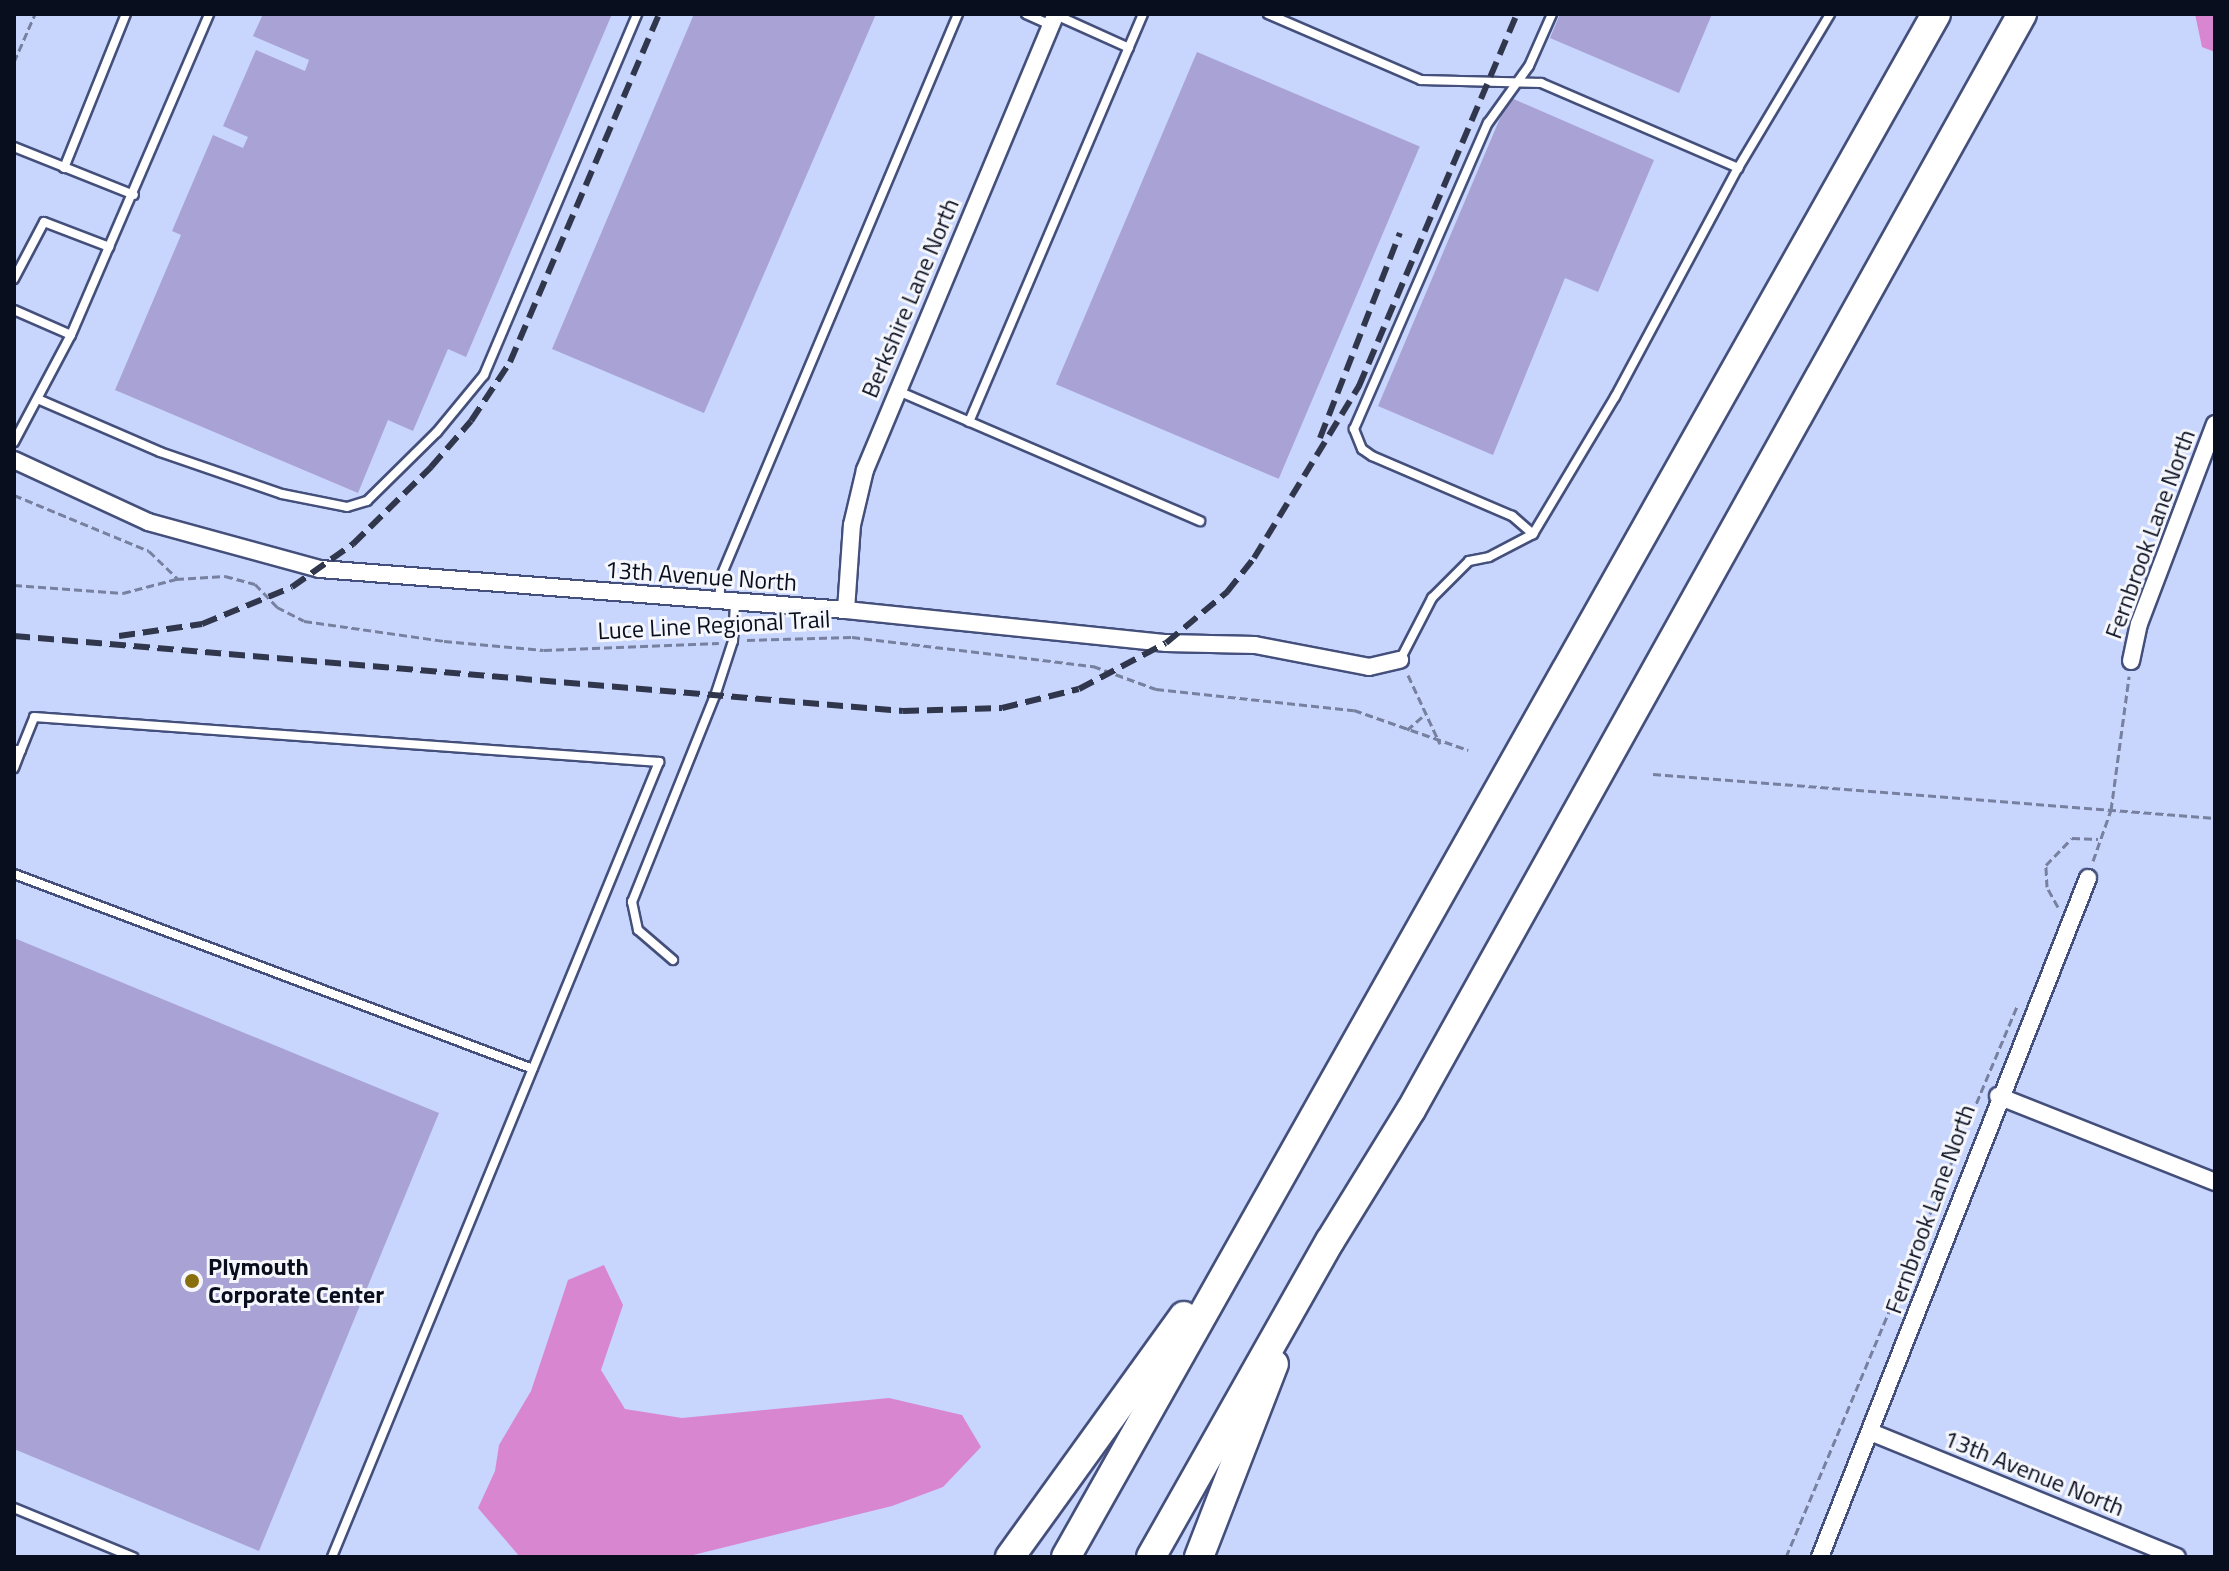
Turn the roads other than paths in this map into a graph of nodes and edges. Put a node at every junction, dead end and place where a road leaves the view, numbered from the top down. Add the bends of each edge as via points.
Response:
1 (126, 14) edge
2 (209, 14) edge
3 (637, 14) edge
4 (958, 14) edge
5 (1026, 14) edge
6 (1143, 14) edge
7 (1268, 14) edge
8 (1552, 14) edge
9 (1830, 14) edge
10 (1936, 14) edge
11 (2022, 14) edge
12 (1054, 18) edge
13 (1129, 48) junction
14 (1517, 80) junction
15 (14, 147) edge
16 (64, 168) junction
17 (1738, 168) junction
18 (134, 195) junction
19 (109, 247) junction
20 (14, 279) edge
21 (14, 310) edge
22 (71, 335) junction
23 (897, 390) junction
24 (40, 400) junction
25 (969, 422) junction
26 (2215, 424) edge
27 (14, 442) edge
28 (14, 460) edge
29 (1200, 521) dead end
30 (1533, 534) junction
31 (727, 601) junction
32 (846, 610) junction
33 (1400, 660) joint
34 (2131, 661) road end
35 (17, 750) edge
36 (14, 768) edge
37 (14, 874) edge
38 (2088, 878) road end
39 (673, 960) dead end
40 (533, 1069) junction
41 (1998, 1096) junction
42 (2215, 1182) edge
43 (1274, 1188) junction
44 (1292, 1309) junction
45 (1873, 1433) junction
46 (14, 1508) edge
47 (133, 1557) edge
48 (332, 1557) edge
49 (1010, 1557) edge
50 (1066, 1557) edge
51 (1151, 1557) edge
52 (1199, 1557) edge
53 (1820, 1557) edge
54 (2177, 1557) edge

1 - 16 lane
2 - 18 lane
3 - 24 lane via 484,375 437,432 367,501 347,507 282,494 160,452
4 - 31 lane via 721,576
5 - 12 lane
6 - 13 lane
7 - 14 lane via 1421,80
8 - 14 lane via 1529,66
9 - 17 lane
10 - 43 highway
11 - 44 highway via 1419,1096
12 - 13 lane
12 - 23 street, Berkshire Lane North
13 - 25 lane
14 - 17 lane via 1541,83
14 - 30 lane via 1488,123 1354,429 1362,449 1372,456 1512,516
15 - 16 lane
16 - 18 lane
17 - 30 lane via 1623,384
18 - 19 lane
19 - 20 lane via 44,222
19 - 22 lane
21 - 22 lane
22 - 24 lane
23 - 25 lane
23 - 32 street, Berkshire Lane North via 862,484 845,581
24 - 27 lane
25 - 29 lane
26 - 34 street, Fernbrook Lane North via 2139,624
28 - 31 street, 13th Avenue North via 148,522 281,561 445,581
30 - 33 lane via 1489,557 1469,561 1432,598
31 - 32 street, 13th Avenue North
31 - 39 lane via 733,641 632,902 638,930
32 - 33 street, 13th Avenue North via 1166,643 1255,645 1369,667
35 - 36 lane
35 - 40 lane via 34,717 659,762
37 - 40 lane
38 - 41 street, Fernbrook Lane North
40 - 48 lane
41 - 42 street
41 - 45 street, Fernbrook Lane North
43 - 49 highway
43 - 50 highway
44 - 51 highway
44 - 52 highway via 1254,1427
45 - 53 street, Fernbrook Lane North
45 - 54 street, 13th Avenue North
46 - 47 lane

